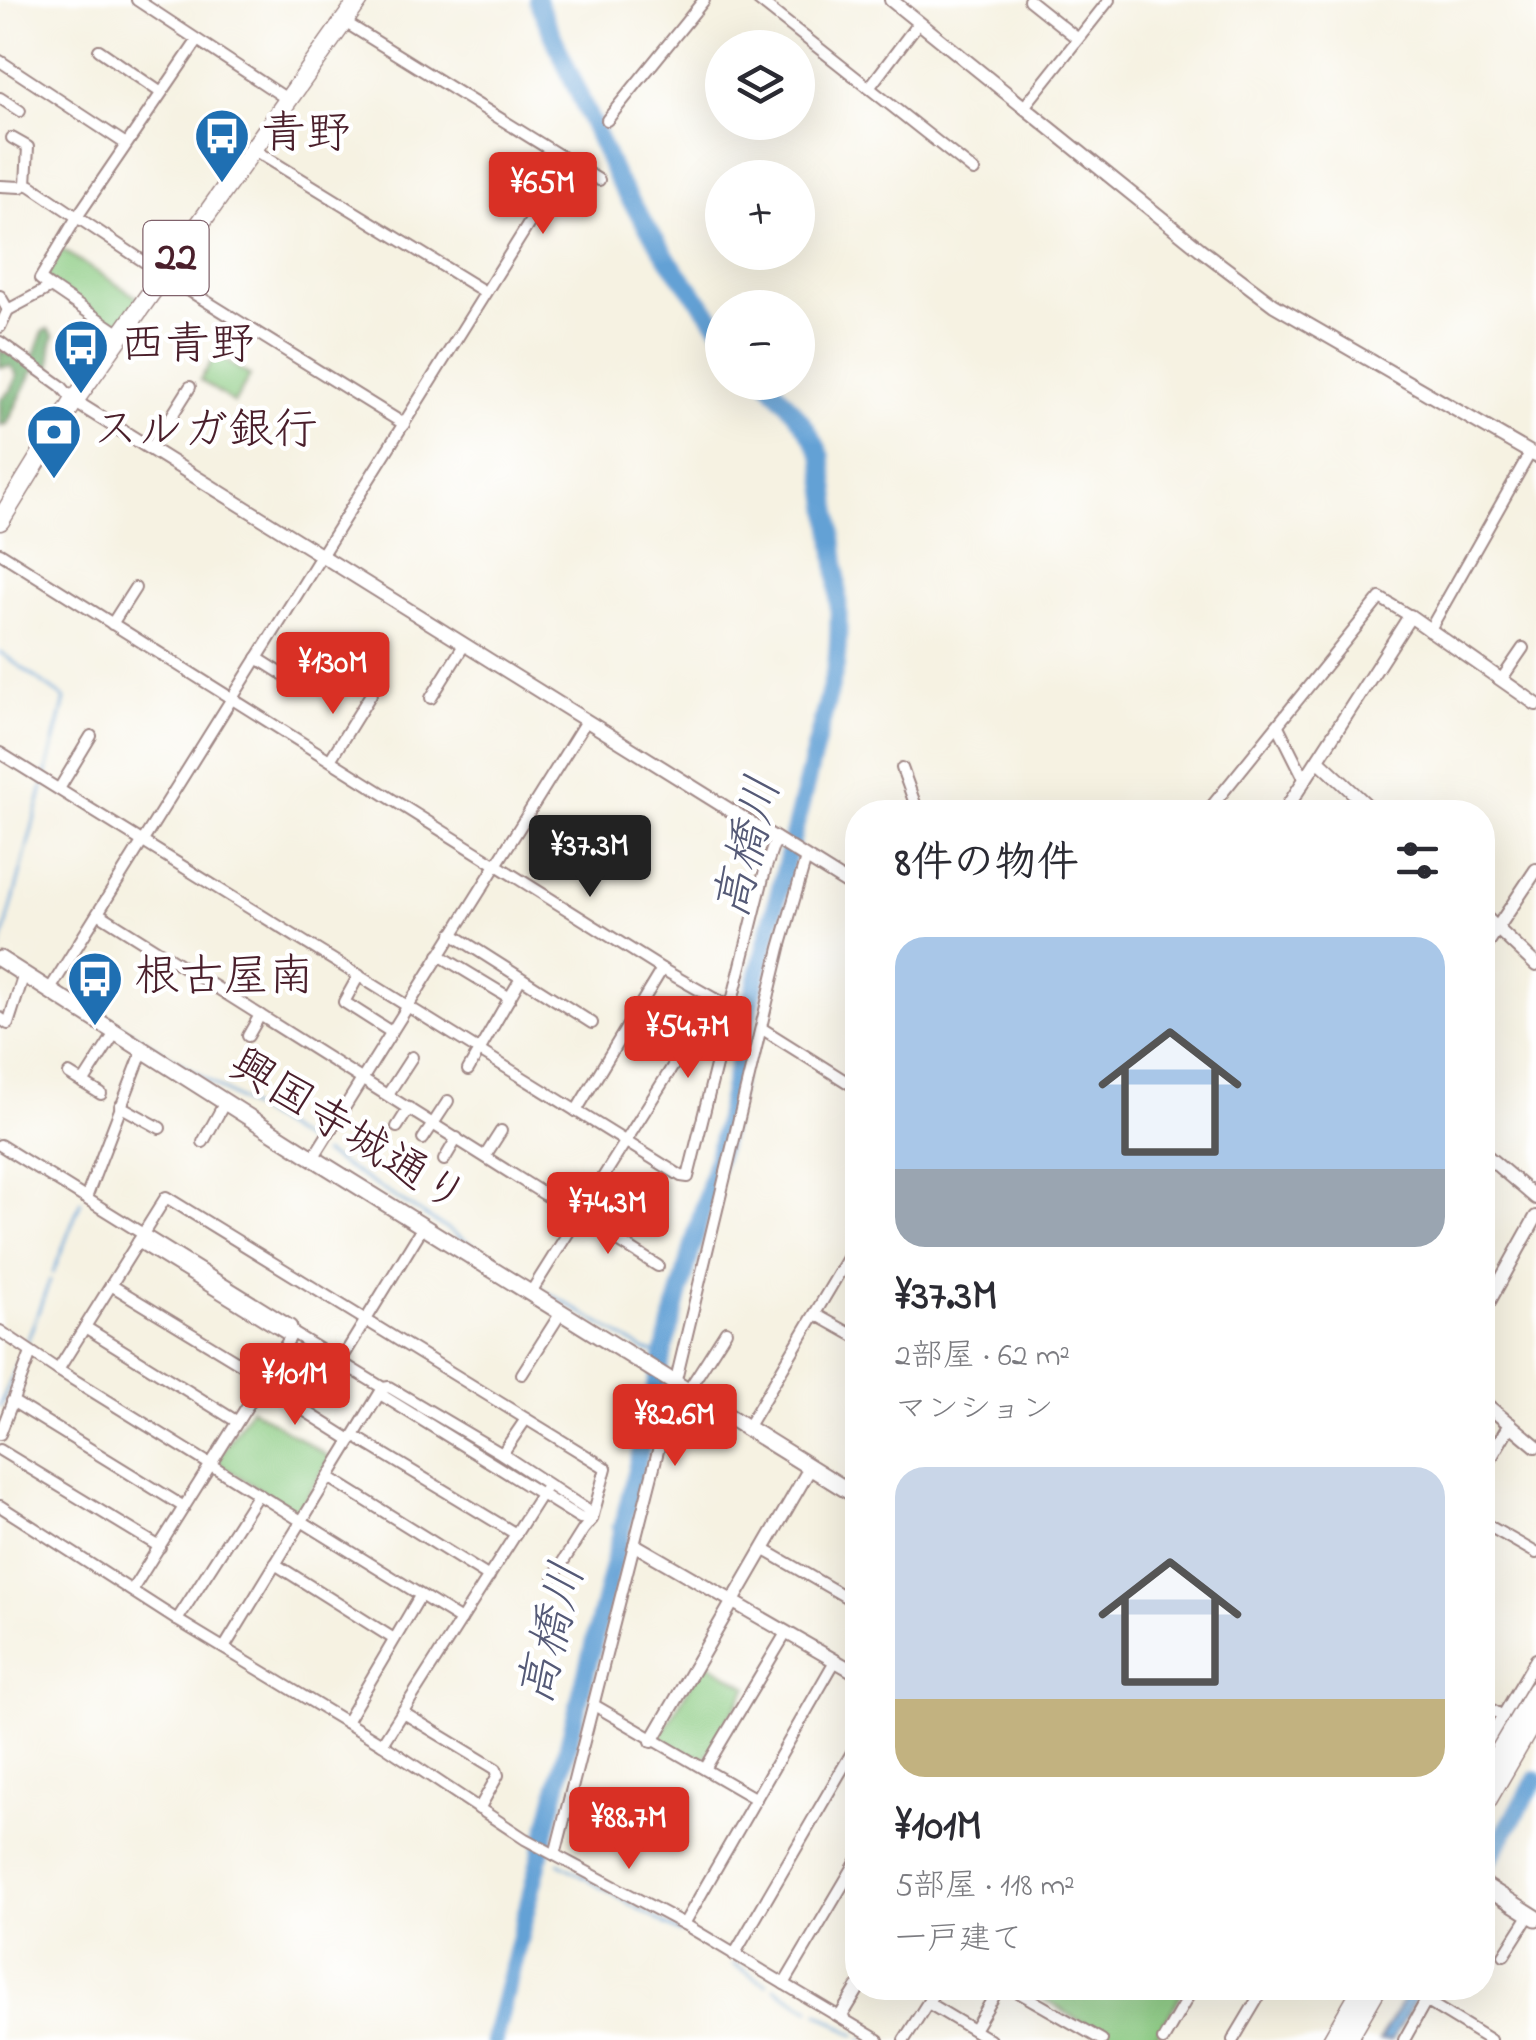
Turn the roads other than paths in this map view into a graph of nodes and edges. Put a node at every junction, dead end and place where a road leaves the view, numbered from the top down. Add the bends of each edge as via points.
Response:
1 (136, 0) edge
2 (359, 0) edge
3 (704, 0) edge
4 (758, 0) edge
5 (890, 0) edge
6 (1028, 0) edge
7 (1109, 0) edge
8 (343, 22) junction
9 (918, 22) junction
10 (1078, 39) junction
11 (197, 41) junction
12 (99, 50) dead end
13 (0, 60) edge
14 (869, 88) junction
15 (160, 92) junction
16 (0, 98) edge
17 (288, 99) junction
18 (1024, 107) junction
19 (20, 111) dead end
20 (608, 120) dead end
21 (12, 138) dead end
22 (126, 144) junction
23 (254, 150) junction
24 (568, 161) junction
25 (974, 172) dead end
26 (599, 180) dead end
27 (26, 184) junction
28 (0, 186) edge
29 (77, 217) junction
30 (164, 275) junction
31 (51, 286) junction
32 (485, 292) junction
33 (0, 296) edge
34 (8, 310) junction
35 (0, 328) edge
36 (120, 334) junction
37 (0, 342) edge
38 (190, 387) dead end
39 (74, 400) junction
40 (404, 424) junction
41 (151, 449) junction
42 (1533, 454) edge
43 (2, 514) edge
44 (0, 553) edge
45 (321, 556) junction
46 (135, 588) dead end
47 (1410, 616) junction
48 (112, 624) junction
49 (1429, 630) junction
50 (464, 645) junction
51 (1522, 648) dead end
52 (257, 658) junction
53 (1502, 680) junction
54 (295, 682) dead end
55 (371, 694) dead end
56 (232, 698) junction
57 (431, 698) dead end
58 (1536, 704) edge
59 (586, 720) junction
60 (1278, 726) junction
61 (91, 736) dead end
62 (0, 752) edge
63 (330, 760) junction
64 (1318, 760) junction
65 (902, 768) dead end
66 (1306, 780) junction
67 (50, 784) junction
68 (914, 800) edge
69 (1217, 800) edge
70 (1292, 800) edge
71 (1361, 800) edge
72 (776, 838) junction
73 (143, 841) junction
74 (804, 857) junction
75 (496, 864) junction
76 (1536, 870) edge
77 (845, 882) edge
78 (98, 913) junction
79 (1495, 926) edge
80 (1498, 929) junction
81 (1495, 933) edge
82 (452, 934) junction
83 (439, 955) junction
84 (1536, 964) edge
85 (2, 965) edge
86 (662, 969) junction
87 (24, 974) junction
88 (359, 975) junction
89 (521, 978) junction
90 (49, 991) junction
91 (510, 998) junction
92 (715, 1000) junction
93 (407, 1005) junction
94 (730, 1008) junction
95 (260, 1015) junction
96 (0, 1018) edge
97 (592, 1023) dead end
98 (762, 1028) junction
99 (114, 1032) junction
100 (392, 1032) junction
101 (248, 1036) dead end
102 (142, 1050) junction
103 (479, 1050) junction
104 (412, 1056) dead end
105 (468, 1070) dead end
106 (69, 1074) dead end
107 (363, 1079) junction
108 (845, 1081) edge
109 (84, 1083) junction
110 (101, 1094) dead end
111 (388, 1094) junction
112 (448, 1101) dead end
113 (225, 1102) junction
114 (120, 1106) junction
115 (409, 1108) junction
116 (576, 1111) junction
117 (434, 1123) junction
118 (160, 1128) dead end
119 (397, 1128) dead end
120 (501, 1130) dead end
121 (457, 1138) junction
122 (423, 1140) dead end
123 (203, 1142) dead end
124 (627, 1142) junction
125 (0, 1144) edge
126 (485, 1156) junction
127 (313, 1158) junction
128 (444, 1160) dead end
129 (1495, 1163) edge
130 (86, 1198) junction
131 (1536, 1198) edge
132 (580, 1215) junction
133 (1536, 1217) edge
134 (424, 1225) junction
135 (141, 1237) junction
136 (845, 1263) edge
137 (658, 1266) dead end
138 (111, 1285) junction
139 (534, 1287) junction
140 (1495, 1287) edge
141 (562, 1311) junction
142 (815, 1314) junction
143 (367, 1319) junction
144 (85, 1327) junction
145 (0, 1331) edge
146 (726, 1331) dead end
147 (845, 1331) edge
148 (293, 1333) junction
149 (32, 1353) junction
150 (340, 1362) junction
151 (58, 1370) junction
152 (522, 1374) dead end
153 (262, 1380) junction
154 (677, 1385) junction
155 (382, 1391) junction
156 (12, 1401) junction
157 (1495, 1412) edge
158 (526, 1419) junction
159 (236, 1422) junction
160 (1510, 1424) junction
161 (747, 1428) junction
162 (0, 1434) edge
163 (353, 1438) junction
164 (1536, 1446) edge
165 (0, 1450) edge
166 (1495, 1450) edge
167 (502, 1454) junction
168 (209, 1463) junction
169 (810, 1468) junction
170 (330, 1478) junction
171 (845, 1489) edge
172 (544, 1490) junction
173 (258, 1494) junction
174 (0, 1506) edge
175 (184, 1507) junction
176 (592, 1519) junction
177 (301, 1520) junction
178 (1495, 1529) edge
179 (516, 1534) junction
180 (636, 1545) junction
181 (160, 1547) junction
182 (763, 1549) junction
183 (1536, 1553) edge
184 (275, 1564) junction
185 (554, 1576) dead end
186 (488, 1578) junction
187 (132, 1590) junction
188 (420, 1596) junction
189 (845, 1596) edge
190 (733, 1602) junction
191 (177, 1620) junction
192 (461, 1620) junction
193 (786, 1633) junction
194 (394, 1639) junction
195 (224, 1648) junction
196 (1536, 1659) edge
197 (835, 1662) junction
198 (845, 1667) edge
199 (1536, 1690) edge
200 (594, 1706) junction
201 (1495, 1711) edge
202 (402, 1712) junction
203 (1503, 1716) junction
204 (1536, 1716) edge
205 (346, 1722) junction
206 (1495, 1729) edge
207 (652, 1741) junction
208 (382, 1744) junction
209 (1495, 1759) edge
210 (845, 1764) edge
211 (704, 1769) junction
212 (1495, 1787) edge
213 (756, 1799) junction
214 (479, 1808) junction
215 (553, 1854) junction
216 (845, 1881) edge
217 (1495, 1896) edge
218 (1533, 1916) edge
219 (684, 1924) junction
220 (734, 1955) junction
221 (1504, 1955) dead end
222 (784, 1984) junction
223 (851, 2000) edge
224 (930, 2000) edge
225 (991, 2000) edge
226 (1032, 2000) edge
227 (1186, 2000) edge
228 (1257, 2000) edge
229 (1355, 2000) edge
230 (1370, 2000) edge
231 (1426, 2001) joint
232 (928, 2004) junction
233 (841, 2016) junction
234 (974, 2030) junction
235 (1469, 2035) edge
236 (878, 2040) edge
237 (904, 2040) edge
238 (990, 2040) edge
239 (1102, 2040) edge
240 (1163, 2040) edge
241 (1233, 2040) edge
242 (1332, 2040) edge
243 (1347, 2040) edge
244 (1404, 2040) edge
245 (1490, 2040) edge

1 - 11 street
2 - 8 main road, 22
3 - 20 street
4 - 14 street
5 - 9 street
6 - 10 street
7 - 10 street
8 - 17 main road, 22
8 - 24 street
9 - 14 street
9 - 18 street
10 - 18 street
11 - 15 street
11 - 17 street
12 - 15 street
13 - 22 street
14 - 25 street
15 - 22 street
16 - 19 street
17 - 23 main road, 22
18 - 42 street via 1274,305
21 - 27 street via 28,148
22 - 29 street
23 - 30 main road, 22
23 - 32 street
24 - 26 street
24 - 32 street
27 - 28 street
27 - 29 street
29 - 30 street
29 - 31 street via 40,279
30 - 36 main road, 22
30 - 40 street
31 - 34 street
31 - 36 street
32 - 40 street
33 - 34 street
34 - 35 street
36 - 39 main road, 22
37 - 39 street
38 - 41 street
39 - 41 street
39 - 43 main road, 22
40 - 45 street
41 - 45 street
42 - 49 street
44 - 48 street
45 - 50 street
45 - 52 street
46 - 48 street
47 - 49 street
47 - 60 street via 1380,598
47 - 64 street
48 - 56 street
49 - 53 street
50 - 57 street
50 - 59 street
51 - 53 street
52 - 54 street
52 - 56 street
53 - 58 street
55 - 63 street
56 - 63 street
56 - 73 street
59 - 72 street
59 - 75 street
60 - 66 street
60 - 69 street
61 - 67 street
62 - 67 street
63 - 75 street
64 - 66 street
64 - 71 street
65 - 68 street
66 - 70 street
67 - 73 street
72 - 74 street
72 - 94 street
73 - 78 street
73 - 88 street
74 - 77 street
74 - 98 street
75 - 82 street
75 - 86 street
76 - 80 street
78 - 90 street
78 - 95 street
79 - 80 street
80 - 81 street
80 - 84 street
82 - 83 street
82 - 89 street
83 - 91 street
83 - 93 street
85 - 87 main road, 興国寺城通り
86 - 92 street
86 - 116 street
87 - 90 main road, 興国寺城通り
87 - 96 street via 8,1024
88 - 93 street
88 - 100 street via 344,1002
89 - 91 street
89 - 97 street
90 - 99 main road, 興国寺城通り
91 - 103 street
92 - 94 street
92 - 124 street
93 - 100 street
93 - 103 street
94 - 124 street via 688,1177
95 - 101 street
95 - 107 street
98 - 108 street
98 - 154 street
99 - 102 main road, 興国寺城通り
99 - 109 street
100 - 107 street
102 - 113 main road, 興国寺城通り
102 - 114 street
103 - 105 street
103 - 116 street
104 - 111 street
106 - 109 street
107 - 111 street
107 - 127 street
109 - 110 street
111 - 115 street
112 - 117 street
113 - 123 street
113 - 127 main road, 興国寺城通り
114 - 118 street
114 - 130 street
115 - 117 street
115 - 119 street
116 - 124 street
117 - 121 street
117 - 122 street
120 - 126 street
121 - 126 street
121 - 128 street
124 - 132 street
125 - 130 street
126 - 132 street
127 - 134 main road, 興国寺城通り
129 - 131 street
130 - 135 street
132 - 137 street
132 - 139 street
133 - 140 street
134 - 139 main road, 興国寺城通り
134 - 143 street
135 - 138 street
135 - 143 street via 166,1196
135 - 148 street
136 - 142 street
138 - 144 street
138 - 153 street
139 - 141 main road, 興国寺城通り
141 - 152 street
141 - 154 main road, 興国寺城通り
142 - 147 street
142 - 161 street
143 - 150 street
143 - 158 street
144 - 151 street
144 - 159 street
145 - 149 street
146 - 154 street
148 - 150 street
148 - 153 street
149 - 151 street
149 - 156 street
150 - 155 street
151 - 168 street
153 - 159 street
153 - 163 street
154 - 161 main road, 興国寺城通り
154 - 180 street
155 - 163 street
155 - 167 street via 389,1387
155 - 172 street
156 - 162 street
156 - 175 street
157 - 160 street
158 - 167 street
158 - 176 street via 606,1468
159 - 168 street
160 - 164 street
160 - 166 street
161 - 169 main road, 興国寺城通り
163 - 170 street
163 - 179 street
165 - 181 street
167 - 172 street
168 - 173 street
168 - 175 street
169 - 171 main road, 興国寺城通り
169 - 182 street
170 - 177 street
170 - 186 street
172 - 176 street via 580,1518
172 - 179 street
173 - 177 street
173 - 191 street
174 - 187 street
175 - 181 street
176 - 185 street
177 - 184 street
177 - 188 street
178 - 183 street
179 - 186 street
180 - 190 street
180 - 200 street
181 - 187 street
182 - 189 street
182 - 190 street
184 - 194 street
184 - 195 street
186 - 192 street
187 - 191 street
188 - 192 street
188 - 194 street
190 - 193 street
190 - 207 street
191 - 195 street
192 - 202 street
193 - 197 street
193 - 211 street
194 - 205 street
195 - 205 street
196 - 203 street
197 - 198 street
197 - 213 street
199 - 209 main road
200 - 207 street
200 - 215 street
201 - 203 street
202 - 208 street
202 - 214 street via 496,1769
203 - 206 street
204 - 212 main road
205 - 208 street
207 - 211 street
208 - 214 street
210 - 220 street
211 - 213 street
213 - 219 street
214 - 215 street
215 - 219 street
216 - 222 street
217 - 218 main road
218 - 221 street
219 - 220 street
220 - 222 street
222 - 233 street
223 - 233 street
224 - 232 street
225 - 234 street
226 - 239 street
227 - 240 street
228 - 241 street
229 - 242 main road
230 - 243 main road
231 - 235 street
231 - 244 street
232 - 234 street
232 - 237 street
233 - 236 street
234 - 238 street
235 - 245 street

